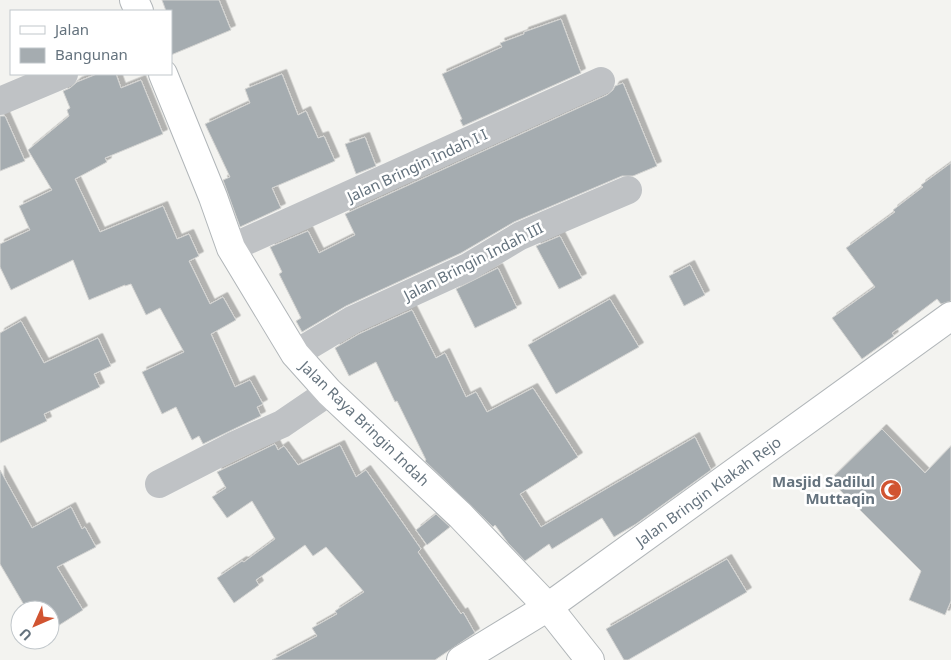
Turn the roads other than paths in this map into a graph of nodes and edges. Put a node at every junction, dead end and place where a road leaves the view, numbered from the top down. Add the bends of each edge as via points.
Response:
1 (62, 75) edge
2 (163, 75) edge
3 (601, 81) dead end
4 (0, 101) edge
5 (628, 190) dead end
6 (232, 248) junction
7 (951, 316) edge
8 (295, 354) junction
9 (329, 392) junction
10 (159, 484) dead end
11 (548, 607) junction
12 (461, 660) edge
13 (590, 660) edge

1 - 4 street
2 - 6 main road, Jalan Raya Bringin Indah
3 - 6 street, Jalan Bringin Indah I I
5 - 8 street, Jalan Bringin Indah III via 520,236 468,267 352,320
6 - 8 main road, Jalan Raya Bringin Indah
7 - 11 main road, Jalan Bringin Klakah Rejo
8 - 9 main road, Jalan Raya Bringin Indah
9 - 10 street via 282,424
9 - 11 main road, Jalan Raya Bringin Indah via 460,514
11 - 12 main road, Jalan Bringin Klakah Rejo
11 - 13 main road, Jalan Raya Bringin Indah

